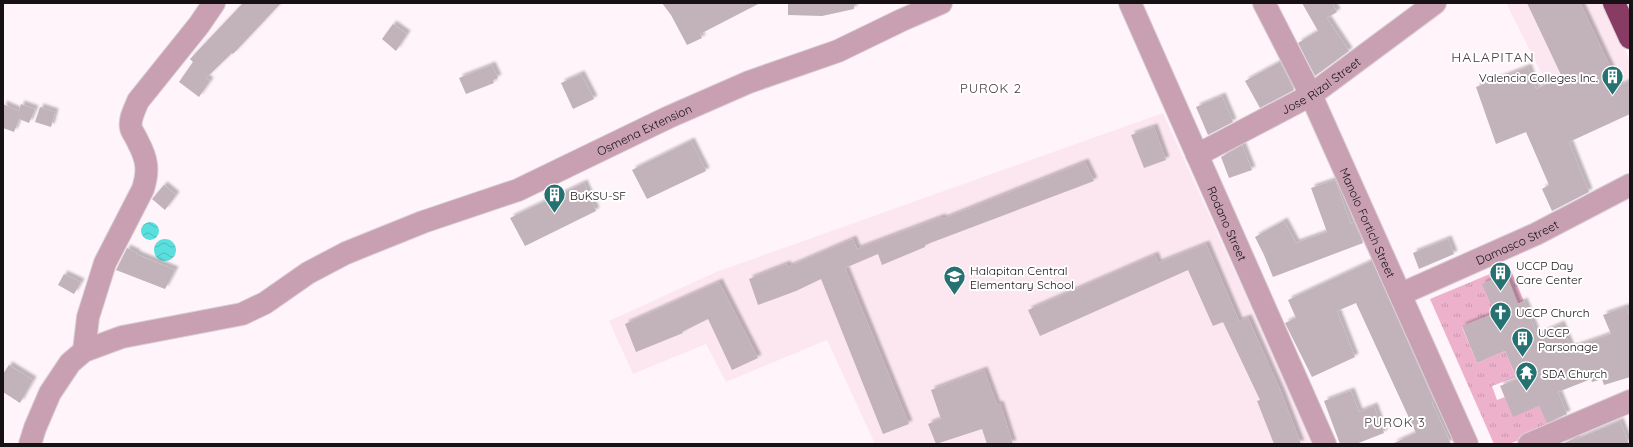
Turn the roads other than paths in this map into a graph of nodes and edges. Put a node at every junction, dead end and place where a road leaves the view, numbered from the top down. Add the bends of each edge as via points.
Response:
1 (214, 3) edge
2 (941, 3) edge
3 (1130, 3) edge
4 (1435, 3) edge
5 (1614, 3) edge
6 (1265, 4) edge
7 (1630, 38) edge
8 (1311, 95) junction
9 (1197, 155) junction
10 (1630, 185) edge
11 (1401, 294) junction
12 (84, 351) junction
13 (1630, 400) edge
14 (30, 444) edge
15 (1325, 444) edge
16 (1467, 444) edge
17 (1529, 444) edge

1 - 12 street via 138,101 133,113 131,128 148,165 147,178 105,263 88,318
2 - 12 street, Osmena Extension via 838,51 749,82 669,117 518,190 423,222 346,253 308,273 265,303 242,314 122,337
3 - 9 street, Rodano Street
4 - 8 street, Jose Rizal Street
5 - 7 highway
6 - 8 street, Manolo Fortich Street
8 - 9 street, Jose Rizal Street
8 - 11 street, Manolo Fortich Street
9 - 15 street, Rodano Street
10 - 11 street, Damasco Street via 1536,234
11 - 16 street, Manolo Fortich Street
12 - 14 street via 70,363 50,393
13 - 17 street

